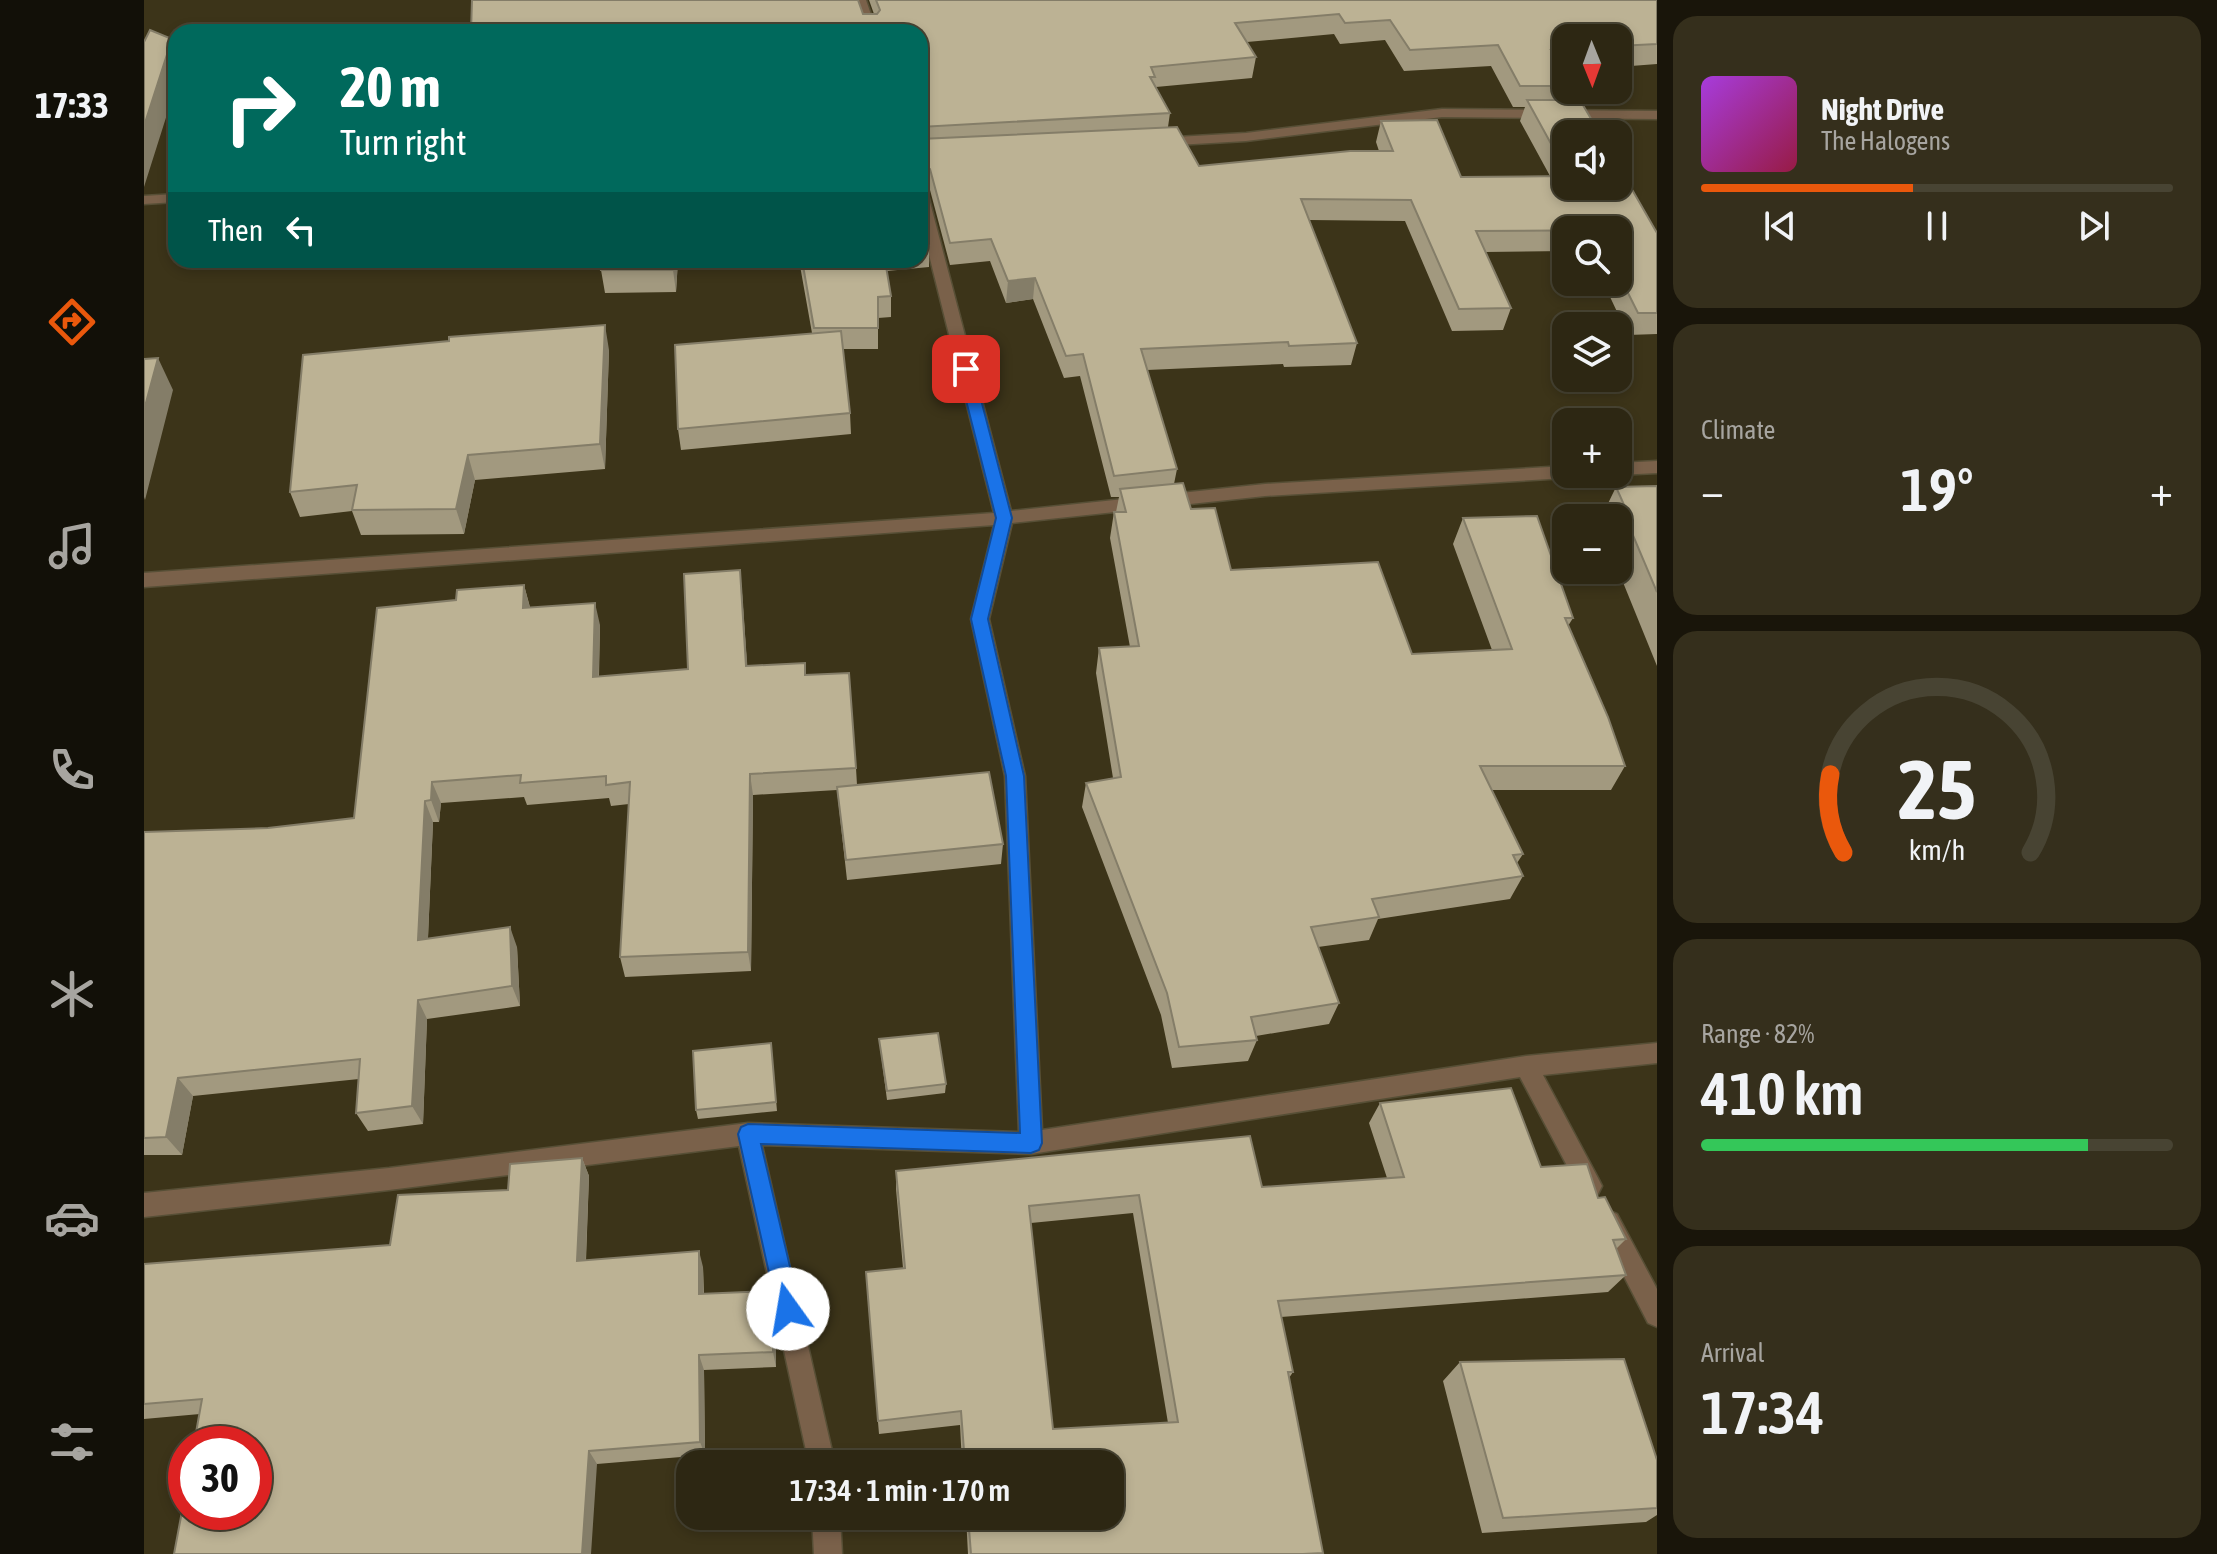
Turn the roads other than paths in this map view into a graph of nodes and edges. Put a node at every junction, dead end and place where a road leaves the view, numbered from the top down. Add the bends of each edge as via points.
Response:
1 (860, 0) edge
2 (868, 24) edge
3 (1657, 115) edge
4 (1137, 143) edge
5 (168, 198) edge
6 (144, 200) edge
7 (928, 222) edge
8 (1657, 467) edge
9 (1632, 468) edge
10 (1552, 473) edge
11 (1004, 518) junction
12 (144, 580) edge
13 (1657, 1053) edge
14 (1526, 1066) junction
15 (748, 1134) junction
16 (1031, 1143) junction
17 (144, 1205) edge
18 (1657, 1314) edge
19 (819, 1450) edge
20 (827, 1530) edge
21 (828, 1554) edge

1 - 2 street
3 - 4 street via 1442,113 1246,137
5 - 6 street
7 - 11 street
8 - 9 street
10 - 11 street via 1265,490
11 - 12 street
11 - 16 street via 980,619 1015,776
13 - 14 street
14 - 16 street
14 - 18 street
15 - 16 street
15 - 17 street
15 - 19 street
20 - 21 street

